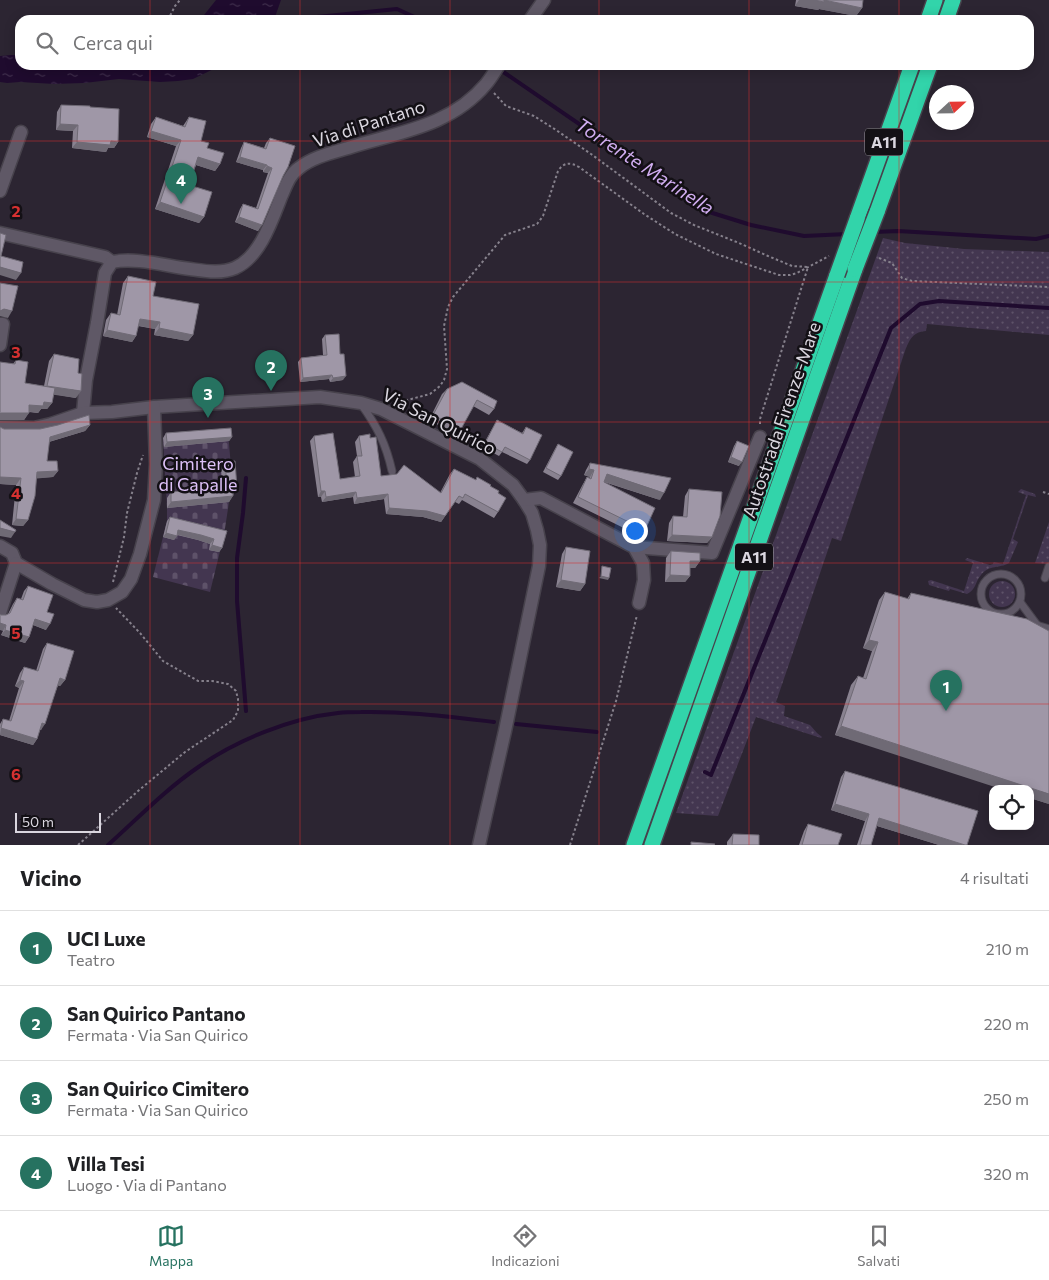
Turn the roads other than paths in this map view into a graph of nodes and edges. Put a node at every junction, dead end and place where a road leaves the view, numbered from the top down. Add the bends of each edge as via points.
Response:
1 (544, 0) edge
2 (935, 0) edge
3 (953, 0) edge
4 (534, 15) edge
5 (930, 15) edge
6 (948, 15) edge
7 (496, 70) edge
8 (910, 70) edge
9 (928, 70) edge
10 (21, 132) dead end
11 (0, 191) edge
12 (0, 233) edge
13 (112, 262) junction
14 (0, 324) edge
15 (0, 346) edge
16 (361, 403) junction
17 (154, 407) junction
18 (83, 413) junction
19 (0, 427) edge
20 (760, 437) road end
21 (392, 470) dead end
22 (524, 500) junction
23 (0, 546) edge
24 (634, 547) junction
25 (16, 563) junction
26 (1049, 566) edge
27 (1045, 578) dead end
28 (1020, 602) junction
29 (640, 603) road end
30 (0, 613) edge
31 (1002, 615) junction
32 (1036, 625) junction
33 (1049, 629) edge
34 (478, 845) edge
35 (634, 845) edge
36 (652, 845) edge

1 - 4 street
2 - 5 highway
3 - 6 highway
7 - 13 street, Via di Pantano via 486,84 452,114 405,133 323,156 297,169 288,181 258,248 245,263 220,272 129,260
8 - 35 highway, Autostrada Firenze-Mare / A11, bridge
9 - 36 highway, Autostrada Firenze-Mare / A11, bridge
10 - 11 street
12 - 13 street via 105,257
13 - 18 street via 105,273
14 - 15 street
16 - 17 street, Via San Quirico via 320,397
16 - 21 lane via 387,450
16 - 22 street, Via San Quirico via 381,409 480,459 513,485
17 - 18 street, Via San Quirico
17 - 25 street via 154,500 140,554 131,579 122,592 108,600 84,600
18 - 19 street, Via San Quirico via 34,428
20 - 24 street via 712,553
22 - 24 street via 542,498
22 - 34 street, Via San Quirico via 537,530 539,566
23 - 25 street via 12,553
24 - 29 street via 642,563 644,580
25 - 30 street
26 - 27 lane
28 - 31 lane via 1013,611
28 - 31 lane via 1021,589 1014,578 1003,574 991,577 983,586 981,598 991,612
28 - 32 lane
31 - 32 lane
32 - 33 lane

